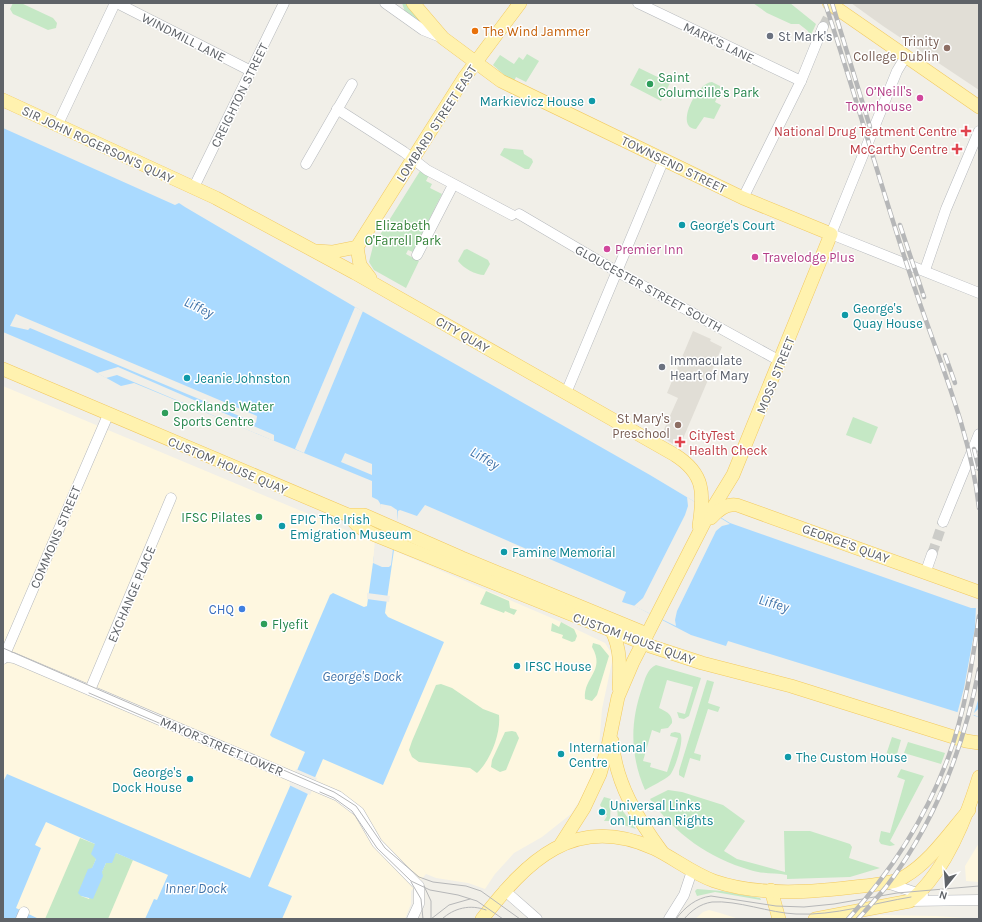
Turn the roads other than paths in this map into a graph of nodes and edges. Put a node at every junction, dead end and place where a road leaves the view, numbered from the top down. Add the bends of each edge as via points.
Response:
1 (116, 3) edge
2 (284, 3) edge
3 (385, 3) edge
4 (413, 3) edge
5 (520, 3) edge
6 (638, 3) edge
7 (829, 3) edge
8 (823, 27) tunnel mouth
9 (443, 38) junction
10 (906, 56) junction
11 (476, 63) junction
12 (251, 71) junction
13 (801, 81) junction
14 (352, 84) dead end
15 (3, 100) edge
16 (979, 107) edge
17 (337, 109) junction
18 (58, 124) junction
19 (979, 131) edge
20 (413, 159) junction
21 (664, 159) junction
22 (306, 164) dead end
23 (453, 185) junction
24 (194, 187) junction
25 (743, 198) junction
26 (831, 234) junction
27 (357, 246) junction
28 (310, 250) junction
29 (417, 255) dead end
30 (925, 270) junction
31 (616, 271) junction
32 (390, 292) junction
33 (979, 293) edge
34 (780, 361) junction
35 (3, 369) edge
36 (566, 393) junction
37 (108, 415) junction
38 (979, 434) edge
39 (968, 461) junction
40 (979, 465) edge
41 (171, 498) dead end
42 (709, 510) junction
43 (348, 515) junction
44 (944, 522) tunnel mouth
45 (932, 554) tunnel mouth
46 (926, 571) junction
47 (979, 592) edge
48 (612, 631) junction
49 (645, 638) junction
50 (3, 657) edge
51 (90, 690) junction
52 (618, 697) junction
53 (612, 731) junction
54 (979, 743) edge
55 (979, 777) edge
56 (969, 810) junction
57 (561, 844) junction
58 (664, 854) junction
59 (692, 871) junction
60 (885, 883) junction
61 (504, 890) junction
62 (771, 890) junction
63 (915, 897) junction
64 (979, 900) edge
65 (412, 919) edge
66 (482, 919) edge
67 (537, 919) edge
68 (669, 919) edge
69 (778, 919) edge
70 (815, 919) edge

1 - 12 street, WINDMILL LANE
1 - 18 street, WINDMILL LANE
2 - 12 street, CREIGHTON STREET
3 - 9 street, TOWNSEND STREET via 423,30
4 - 9 main road
5 - 11 main road, LOMBARD STREET EAST
6 - 13 street, MARK'S LANE
7 - 10 main road
8 - 13 street
9 - 11 main road, TOWNSEND STREET
10 - 16 main road
10 - 26 street via 897,71
11 - 20 main road, LOMBARD STREET EAST
11 - 21 main road, TOWNSEND STREET via 527,96
12 - 24 street, CREIGHTON STREET
13 - 25 street
14 - 17 street
15 - 18 main road, SIR JOHN ROGERSON'S QUAY
17 - 20 street, GLOUCESTER STREET SOUTH
17 - 22 street
18 - 24 main road, SIR JOHN ROGERSON'S QUAY
19 - 30 street via 948,204
20 - 23 street, GLOUCESTER STREET SOUTH
20 - 27 main road, LOMBARD STREET EAST
21 - 25 main road, TOWNSEND STREET
21 - 31 street
23 - 29 street
23 - 31 street, GLOUCESTER STREET SOUTH via 515,215
24 - 28 main road, CITY QUAY
25 - 26 main road, TOWNSEND STREET
26 - 30 street, TOWNSEND STREET
26 - 34 main road, MOSS STREET
27 - 28 main road via 332,252
27 - 32 main road via 360,265 369,277
28 - 32 main road, CITY QUAY
30 - 33 street, TOWNSEND STREET
31 - 34 street, GLOUCESTER STREET SOUTH
31 - 36 street
32 - 36 main road, CITY QUAY
34 - 42 main road, MOSS STREET via 733,475
35 - 37 main road, CUSTOM HOUSE QUAY
36 - 42 main road, CITY QUAY via 686,462 697,477
37 - 43 main road, CUSTOM HOUSE QUAY
37 - 50 street, COMMONS STREET
38 - 39 street
39 - 40 street
39 - 44 street
41 - 51 street, EXCHANGE PLACE
42 - 46 main road, GEORGE'S QUAY via 737,505
42 - 49 main road, MOSS STREET
43 - 48 main road, CUSTOM HOUSE QUAY via 358,527 375,535
43 - 49 main road, CUSTOM HOUSE QUAY via 364,515
45 - 46 street
46 - 47 main road, GEORGE'S QUAY
48 - 49 main road, CUSTOM HOUSE QUAY
48 - 52 main road via 620,660
49 - 52 main road, MOSS STREET
49 - 54 main road, CUSTOM HOUSE QUAY via 694,660 798,688
50 - 51 street, MAYOR STREET LOWER via 14,658
51 - 65 street, MAYOR STREET LOWER via 318,787 351,805 359,812 377,843 419,886 419,904
52 - 53 main road
53 - 57 main road via 594,788
53 - 58 main road via 615,762 624,791 637,817
55 - 56 main road
56 - 60 main road via 921,865 903,878
56 - 63 main road via 942,864
57 - 58 main road via 586,837 612,836
57 - 61 main road via 527,867
58 - 59 main road
59 - 62 main road via 728,885
59 - 68 street via 684,895
60 - 62 main road via 823,891
60 - 63 street
61 - 66 main road
61 - 67 street
62 - 69 main road
63 - 64 street
63 - 70 main road

